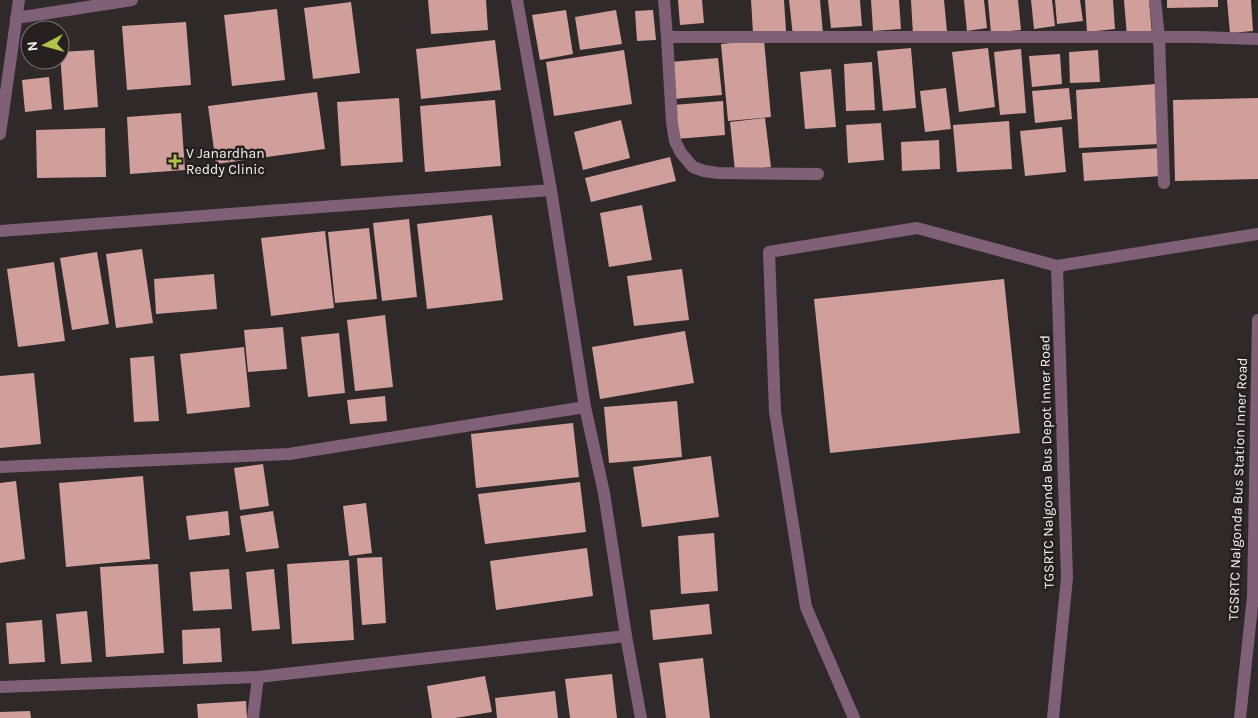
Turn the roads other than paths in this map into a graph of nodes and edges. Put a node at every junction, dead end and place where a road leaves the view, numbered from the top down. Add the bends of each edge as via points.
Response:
1 (19, 0) edge
2 (132, 0) edge
3 (517, 0) edge
4 (664, 0) edge
5 (1155, 0) edge
6 (16, 18) junction
7 (667, 37) junction
8 (1158, 37) junction
9 (1258, 39) edge
10 (0, 134) edge
11 (818, 174) dead end
12 (1164, 183) dead end
13 (551, 190) junction
14 (0, 231) edge
15 (1258, 234) edge
16 (1057, 266) junction
17 (1258, 320) edge
18 (585, 407) junction
19 (0, 467) edge
20 (626, 636) junction
21 (258, 677) junction
22 (0, 687) edge
23 (253, 718) edge
24 (641, 718) edge
25 (854, 718) edge
26 (1053, 718) edge
27 (1240, 718) edge

1 - 6 street
2 - 6 street
3 - 13 street
4 - 7 street
5 - 8 street
6 - 10 street
7 - 8 street
7 - 11 street via 672,123 681,153 694,167 718,174
8 - 9 street
8 - 12 street
13 - 14 street
13 - 18 street
15 - 16 street
16 - 25 street via 917,228 769,252 775,412 806,607
16 - 26 street, TGSRTC Nalgonda Bus Depot Inner Road via 1067,578
17 - 27 street, TGSRTC Nalgonda Bus Station Inner Road via 1252,597
18 - 19 street via 289,454
18 - 20 street via 604,493
20 - 21 street
20 - 24 street
21 - 22 street
21 - 23 street

